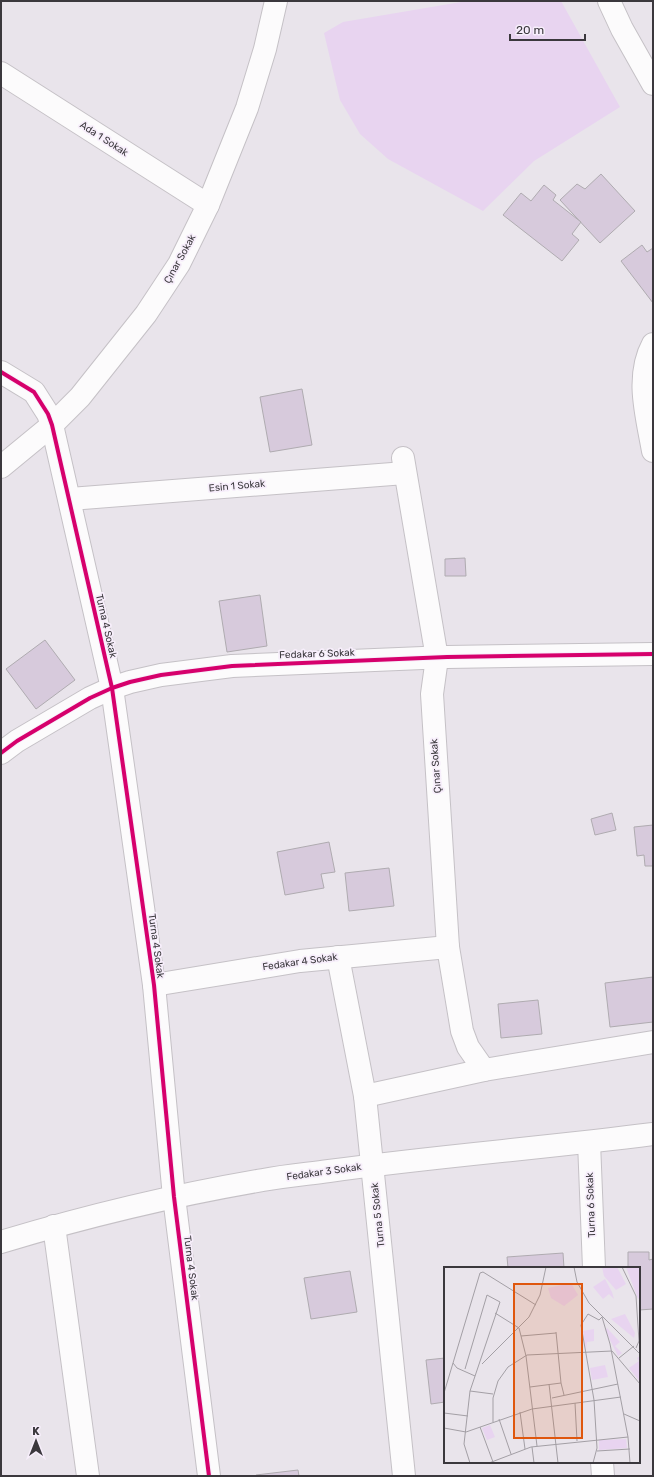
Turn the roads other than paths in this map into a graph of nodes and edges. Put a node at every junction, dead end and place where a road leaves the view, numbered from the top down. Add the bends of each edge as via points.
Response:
1 (276, 1) edge
2 (609, 1) edge
3 (1, 73) edge
4 (653, 84) edge
5 (208, 205) junction
6 (653, 344) edge
7 (1, 372) edge
8 (52, 425) junction
9 (653, 451) edge
10 (404, 466) joint
11 (1, 467) edge
12 (70, 499) junction
13 (653, 654) edge
14 (436, 658) junction
15 (112, 688) junction
16 (1, 753) edge
17 (448, 947) junction
18 (338, 957) junction
19 (154, 985) junction
20 (653, 1042) edge
21 (484, 1070) junction
22 (365, 1096) junction
23 (653, 1134) edge
24 (589, 1142) junction
25 (372, 1165) junction
26 (174, 1197) junction
27 (54, 1226) junction
28 (1, 1242) edge
29 (594, 1267) edge
30 (602, 1463) edge
31 (88, 1476) edge
32 (209, 1476) edge
33 (404, 1476) edge
34 (603, 1476) edge

1 - 5 street, Çınar Sokak via 247,108
2 - 4 street
3 - 5 street, Ada 1 Sokak
5 - 8 street, Çınar Sokak via 179,264 146,314 80,397
6 - 9 street via 646,363 643,390
7 - 8 street, Turna 4 Sokak via 34,392
8 - 11 street, Çınar Sokak
8 - 12 street, Turna 4 Sokak
10 - 12 street, Esin 1 Sokak
10 - 14 street, Çınar Sokak
12 - 15 street, Turna 4 Sokak
13 - 14 street, Fedakar 6 Sokak
14 - 15 street, Fedakar 6 Sokak via 232,666 160,675
14 - 17 street, Çınar Sokak via 432,694
15 - 16 street, Fedakar 6 Sokak via 55,718
15 - 19 street, Turna 4 Sokak
17 - 18 street, Fedakar 4 Sokak
17 - 21 street, Çınar Sokak via 462,1031 468,1047
18 - 19 street, Fedakar 4 Sokak
18 - 22 street, Turna 5 Sokak
19 - 26 street, Turna 4 Sokak
20 - 21 street
21 - 22 street
22 - 25 street, Turna 5 Sokak
23 - 24 street, Fedakar 3 Sokak
24 - 25 street, Fedakar 3 Sokak
24 - 29 street, Turna 6 Sokak
25 - 26 street, Fedakar 3 Sokak via 264,1180
25 - 33 street, Turna 5 Sokak
26 - 27 street, Fedakar 3 Sokak
26 - 32 street, Turna 4 Sokak
27 - 28 street, Fedakar 3 Sokak
27 - 31 street
30 - 34 street

